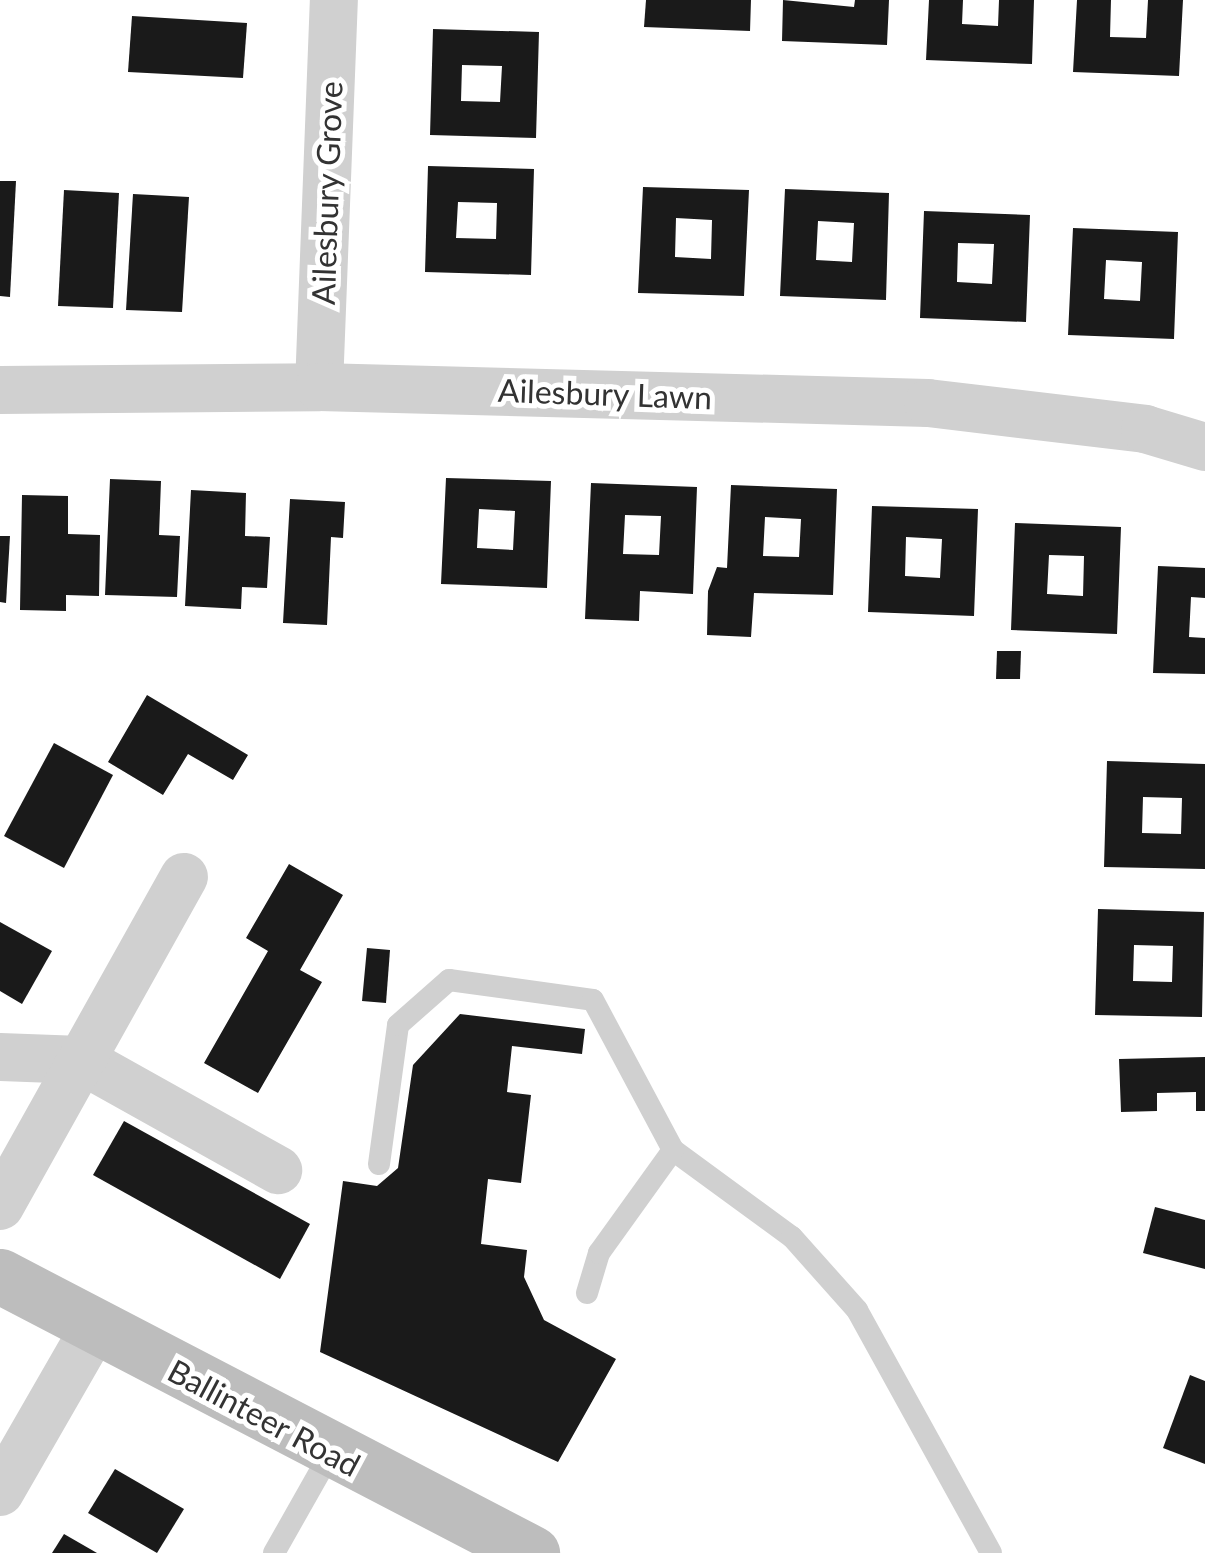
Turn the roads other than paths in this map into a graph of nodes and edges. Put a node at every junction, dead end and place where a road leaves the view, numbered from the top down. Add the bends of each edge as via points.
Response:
1 (334, 0) edge
2 (319, 386) junction
3 (0, 390) edge
4 (1205, 447) edge
5 (184, 877) dead end
6 (0, 1057) edge
7 (81, 1060) junction
8 (674, 1150) junction
9 (379, 1164) dead end
10 (278, 1170) dead end
11 (0, 1206) edge
12 (0, 1276) edge
13 (587, 1294) dead end
14 (95, 1327) junction
15 (330, 1454) junction
16 (0, 1492) edge
17 (274, 1553) edge
18 (532, 1553) edge
19 (991, 1553) edge

1 - 2 street, Ailesbury Grove
2 - 3 street, Ailesbury Lawn
2 - 4 street, Ailesbury Lawn via 928,403 1146,429
5 - 7 street
6 - 7 street
7 - 10 street
7 - 11 street
8 - 9 lane via 593,1000 449,980 398,1025
8 - 13 lane via 599,1254
8 - 19 lane via 792,1237 857,1310
12 - 14 street, Ballinteer Road
14 - 15 street, Ballinteer Road
14 - 16 street
15 - 17 lane
15 - 18 street, Ballinteer Road

